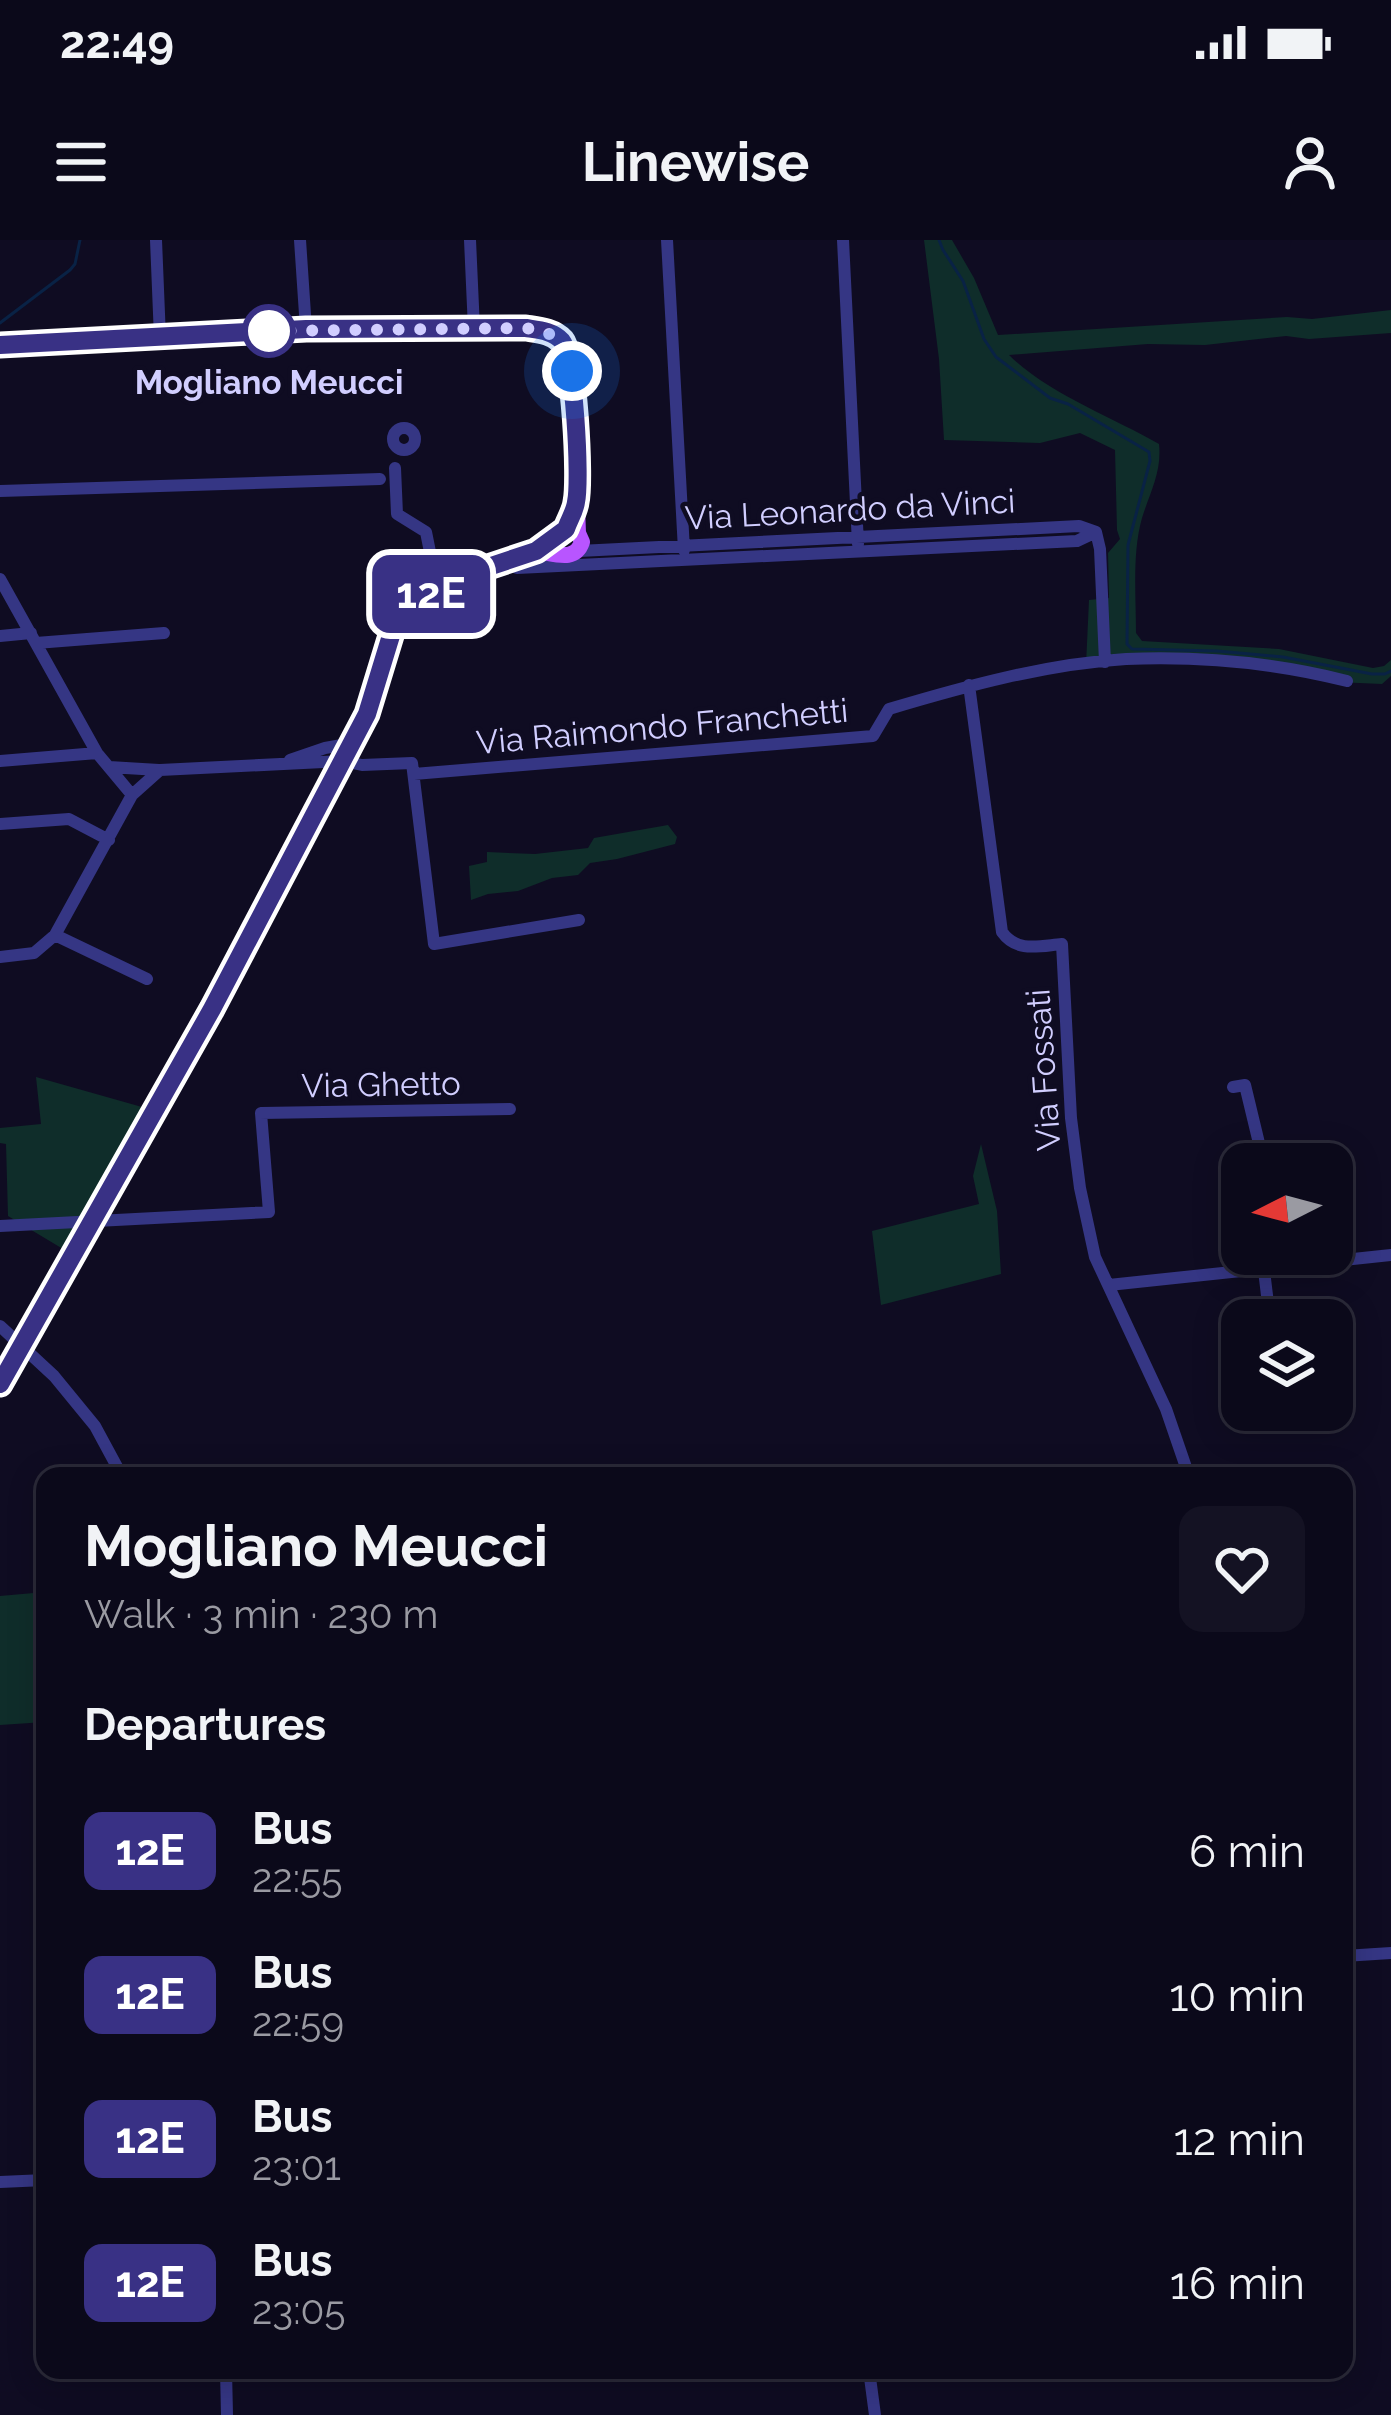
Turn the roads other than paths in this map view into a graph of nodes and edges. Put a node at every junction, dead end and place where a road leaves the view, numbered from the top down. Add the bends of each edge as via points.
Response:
1 (156, 240) edge
2 (300, 240) edge
3 (470, 240) edge
4 (667, 240) edge
5 (843, 240) edge
6 (306, 329) junction
7 (474, 329) junction
8 (160, 338) junction
9 (0, 345) edge
10 (395, 468) junction
11 (380, 479) dead end
12 (0, 491) edge
13 (1096, 532) junction
14 (858, 536) junction
15 (570, 541) junction
16 (683, 544) junction
17 (858, 552) junction
18 (684, 560) junction
19 (499, 562) junction
20 (0, 579) edge
21 (428, 580) junction
22 (164, 633) dead end
23 (0, 636) edge
24 (33, 638) junction
25 (1105, 662) junction
26 (1348, 681) dead end
27 (969, 686) junction
28 (352, 743) junction
29 (97, 753) junction
30 (0, 761) edge
31 (343, 761) junction
32 (278, 766) junction
33 (109, 767) junction
34 (160, 770) junction
35 (415, 774) junction
36 (132, 795) junction
37 (0, 824) edge
38 (109, 840) junction
39 (579, 920) dead end
40 (55, 935) junction
41 (0, 957) edge
42 (147, 979) dead end
43 (1233, 1087) dead end
44 (510, 1109) dead end
45 (1259, 1143) edge
46 (92, 1222) junction
47 (0, 1226) edge
48 (1391, 1255) edge
49 (1353, 1257) edge
50 (1221, 1267) edge
51 (1109, 1285) junction
52 (0, 1326) edge
53 (22, 1346) junction
54 (0, 1384) edge
55 (117, 1467) edge
56 (1187, 1467) edge
57 (1391, 1953) edge
58 (1353, 1955) edge
59 (36, 2180) edge
60 (0, 2182) edge
61 (226, 2379) edge
62 (869, 2379) edge
63 (226, 2415) edge
64 (875, 2415) edge

1 - 8 street
2 - 6 street
3 - 7 street
4 - 16 street
5 - 14 street
6 - 7 main road
6 - 8 main road
7 - 15 main road via 526,328 566,346 577,501
8 - 9 main road
10 - 10 street via 411,447 407,429 394,432
10 - 21 street via 397,514 426,532
11 - 12 street
13 - 14 street, Via Leonardo da Vinci via 1079,526
13 - 17 street via 1077,541
13 - 25 street
14 - 16 street, Via Leonardo da Vinci
14 - 17 street
15 - 16 street, Via Leonardo da Vinci via 606,548
15 - 19 main road
16 - 18 street
17 - 18 street
18 - 19 street via 517,568
19 - 21 main road
20 - 24 street
21 - 28 main road via 393,629
22 - 24 street
23 - 24 street
24 - 29 street
25 - 26 street via 1217,660
25 - 27 street
27 - 35 street, Via Raimondo Franchetti via 889,709 873,736
27 - 51 street, Via Fossati via 1002,932 1019,947 1062,944 1080,1189
28 - 31 main road
28 - 32 street
29 - 30 street
29 - 33 street
31 - 32 street
31 - 35 street, Via Raimondo Franchetti via 412,763
31 - 46 main road
32 - 34 street
33 - 34 street
33 - 36 street
34 - 36 street
35 - 39 street via 434,944
36 - 38 street
37 - 38 street via 69,819
38 - 40 street
40 - 41 street via 34,952
40 - 42 street
43 - 45 street via 1245,1084
44 - 46 street, Via Ghetto via 261,1113 268,1212
46 - 47 street, Via Ghetto
46 - 53 main road
48 - 49 street
50 - 51 street
51 - 56 street, Via Fossati
52 - 53 street
53 - 54 main road
53 - 55 street via 95,1426
57 - 58 street
59 - 60 street
61 - 63 street
62 - 64 street

